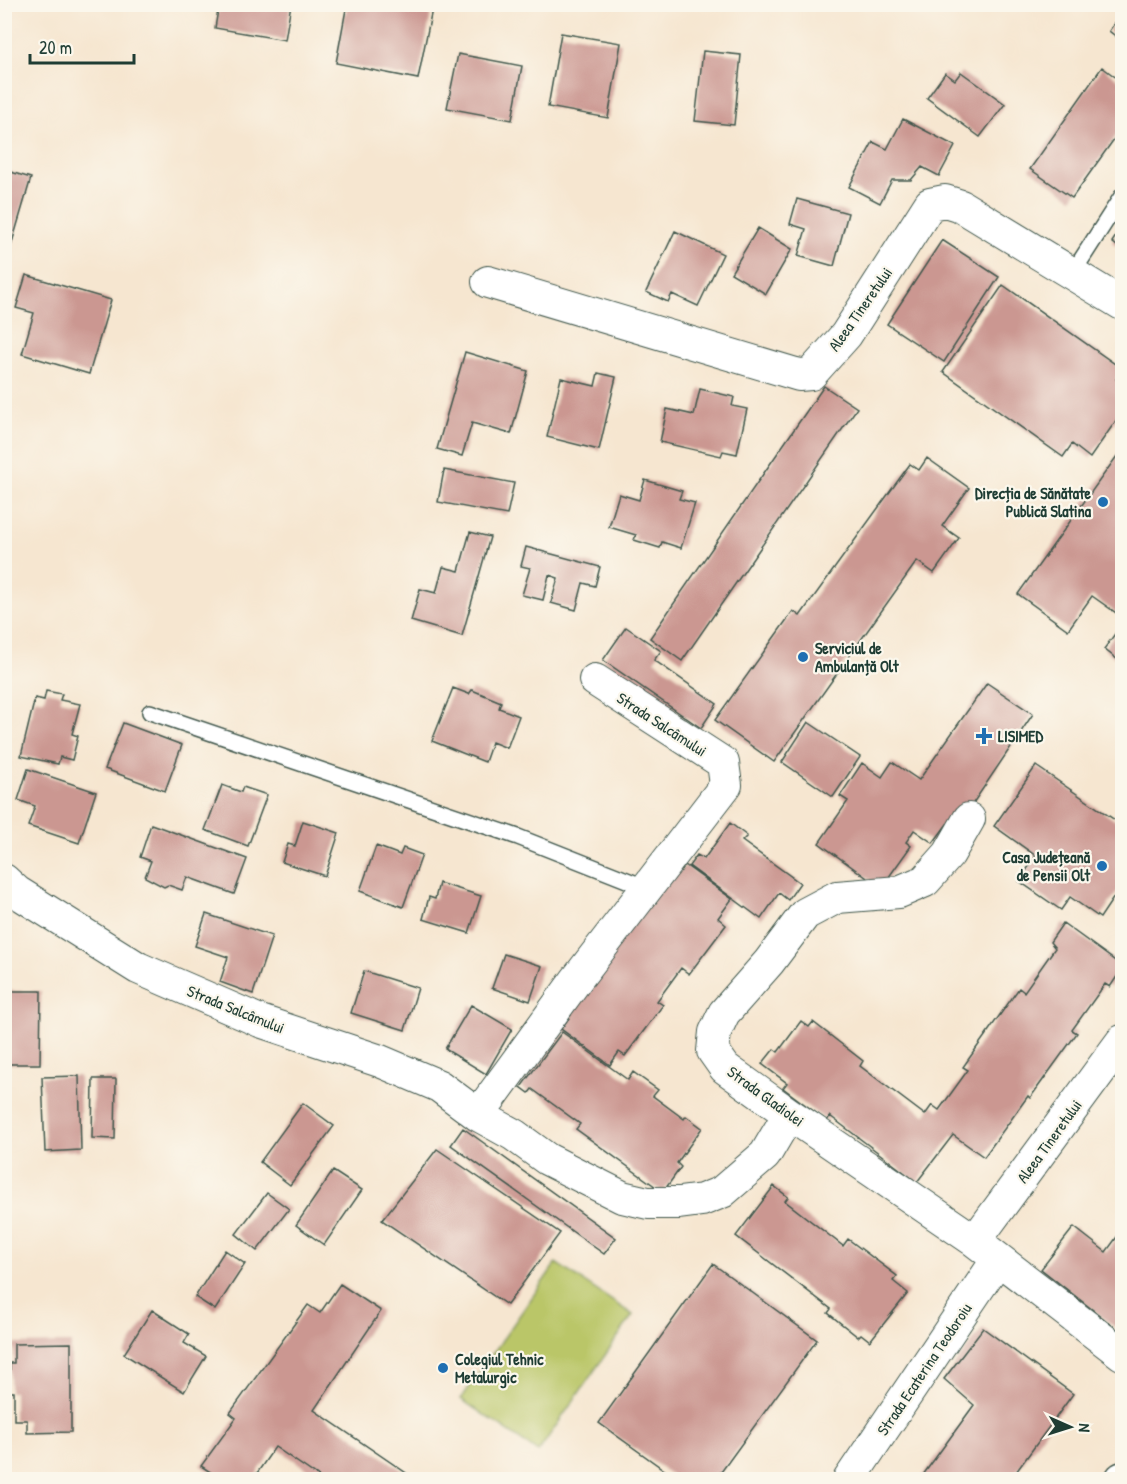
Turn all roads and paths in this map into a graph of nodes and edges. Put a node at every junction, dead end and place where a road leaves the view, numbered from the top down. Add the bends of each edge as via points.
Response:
1 (1122, 196) edge
2 (1072, 274) junction
3 (488, 282) dead end
4 (1122, 304) edge
5 (595, 680) dead end
6 (150, 712) dead end
7 (969, 819) dead end
8 (4, 880) edge
9 (647, 888) junction
10 (1122, 1041) edge
11 (789, 1114) junction
12 (478, 1115) junction
13 (987, 1250) junction
14 (1122, 1354) edge
15 (849, 1479) edge

1 - 2 lane
2 - 3 street, Aleea Tineretului via 961,206 945,201 930,204 846,335 810,374 799,375
2 - 4 street, Aleea Tineretului
5 - 9 street, Strada Salcâmului via 723,764 726,785
6 - 9 lane via 518,837
7 - 11 street, Strada Gladiolei via 949,854 925,881 899,892 837,897 805,914 724,1013 715,1032 713,1051 725,1068
8 - 12 street, Strada Salcâmului via 138,968 260,1021 380,1061 439,1086
9 - 12 street, Strada Salcâmului
10 - 13 street, Aleea Tineretului
11 - 12 street, Strada Salcâmului via 765,1155 722,1192 679,1203 648,1203 622,1197 547,1159
11 - 13 street, Strada Gladiolei
13 - 14 street, Strada Gladiolei
13 - 15 street, Strada Ecaterina Teodoroiu

